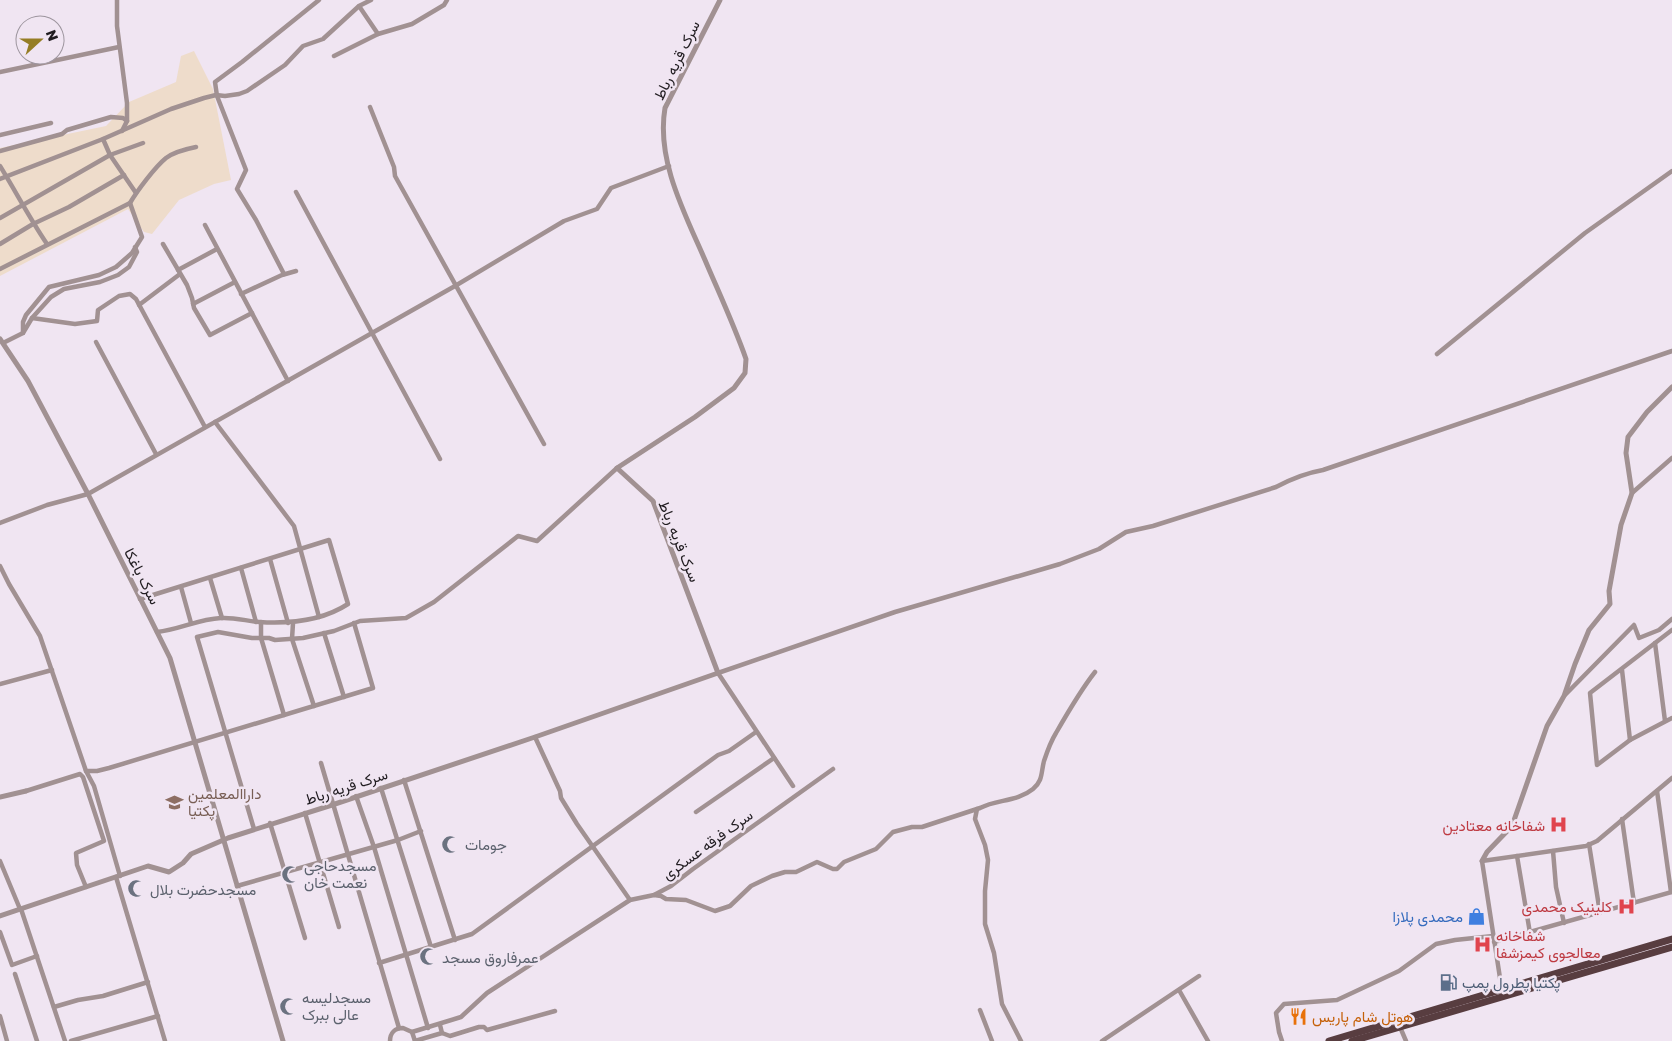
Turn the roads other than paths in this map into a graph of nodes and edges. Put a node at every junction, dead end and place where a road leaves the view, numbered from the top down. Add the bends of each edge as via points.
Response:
1 (117, 0) edge
2 (319, 0) edge
3 (371, 0) edge
4 (447, 0) edge
5 (720, 0) edge
6 (359, 6) junction
7 (378, 34) junction
8 (120, 47) junction
9 (334, 56) dead end
10 (0, 72) edge
11 (217, 96) junction
12 (370, 107) dead end
13 (127, 121) junction
14 (51, 123) dead end
15 (122, 131) junction
16 (0, 135) edge
17 (103, 140) junction
18 (143, 143) dead end
19 (196, 147) dead end
20 (0, 150) edge
21 (110, 155) junction
22 (0, 166) edge
23 (669, 166) junction
24 (1672, 171) edge
25 (124, 175) junction
26 (6, 176) junction
27 (0, 179) edge
28 (296, 192) dead end
29 (136, 194) junction
30 (130, 203) junction
31 (23, 204) junction
32 (0, 218) edge
33 (33, 224) junction
34 (205, 225) dead end
35 (0, 244) edge
36 (47, 244) junction
37 (163, 244) dead end
38 (135, 247) junction
39 (217, 248) junction
40 (0, 269) edge
41 (296, 271) dead end
42 (179, 272) junction
43 (284, 274) junction
44 (235, 282) junction
45 (455, 286) junction
46 (241, 294) junction
47 (193, 304) junction
48 (139, 305) junction
49 (252, 313) junction
50 (32, 318) junction
51 (23, 333) junction
52 (372, 334) junction
53 (2, 341) edge
54 (96, 342) dead end
55 (1672, 351) edge
56 (1437, 354) dead end
57 (288, 382) junction
58 (1672, 387) edge
59 (214, 422) junction
60 (205, 427) junction
61 (544, 444) dead end
62 (156, 454) junction
63 (440, 458) dead end
64 (1672, 458) edge
65 (617, 468) junction
66 (1632, 493) junction
67 (88, 494) junction
68 (0, 514) edge
69 (2, 522) edge
70 (299, 550) junction
71 (270, 559) junction
72 (0, 566) edge
73 (241, 568) junction
74 (210, 578) junction
75 (181, 587) junction
76 (140, 599) junction
77 (320, 617) junction
78 (222, 618) junction
79 (1672, 620) edge
80 (258, 622) junction
81 (191, 623) junction
82 (291, 623) junction
83 (354, 623) junction
84 (1672, 630) edge
85 (157, 632) junction
86 (324, 633) junction
87 (261, 638) junction
88 (292, 639) junction
89 (1655, 643) junction
90 (52, 670) junction
91 (1622, 670) junction
92 (1095, 672) dead end
93 (718, 673) junction
94 (0, 684) edge
95 (1564, 696) junction
96 (344, 697) junction
97 (314, 706) junction
98 (284, 715) junction
99 (1672, 718) edge
100 (1665, 721) junction
101 (225, 732) junction
102 (756, 732) junction
103 (535, 737) junction
104 (1630, 740) junction
105 (195, 742) junction
106 (774, 758) junction
107 (321, 763) dead end
108 (86, 770) junction
109 (833, 770) dead end
110 (1672, 778) edge
111 (404, 780) junction
112 (793, 786) dead end
113 (381, 788) junction
114 (26, 791) joint
115 (1657, 791) junction
116 (356, 796) junction
117 (0, 798) edge
118 (332, 805) junction
119 (976, 809) junction
120 (696, 812) dead end
121 (305, 813) junction
122 (1622, 819) junction
123 (270, 823) junction
124 (254, 829) junction
125 (421, 830) junction
126 (398, 840) junction
127 (224, 841) junction
128 (1589, 844) junction
129 (592, 845) junction
130 (374, 847) junction
131 (1553, 851) junction
132 (347, 855) junction
133 (1517, 856) junction
134 (0, 861) edge
135 (1482, 861) junction
136 (321, 863) junction
137 (284, 873) junction
138 (118, 876) junction
139 (237, 886) junction
140 (86, 887) junction
141 (1672, 892) edge
142 (654, 895) junction
143 (630, 900) junction
144 (1634, 903) junction
145 (20, 909) junction
146 (1600, 913) junction
147 (0, 916) edge
148 (1564, 923) junction
149 (339, 927) dead end
150 (0, 932) edge
151 (1530, 933) junction
152 (1493, 936) junction
153 (305, 938) dead end
154 (1672, 939) edge
155 (455, 940) junction
156 (1494, 942) junction
157 (431, 947) junction
158 (1672, 947) edge
159 (406, 955) junction
160 (37, 956) junction
161 (379, 962) junction
162 (15, 974) dead end
163 (1199, 976) dead end
164 (148, 982) junction
165 (1179, 990) junction
166 (1502, 993) junction
167 (54, 1007) junction
168 (980, 1010) dead end
169 (555, 1011) dead end
170 (0, 1016) edge
171 (158, 1016) junction
172 (440, 1025) junction
173 (1400, 1027) junction
174 (399, 1028) junction
175 (428, 1028) junction
176 (412, 1032) junction
177 (442, 1033) junction
178 (7, 1041) edge
179 (37, 1041) edge
180 (65, 1041) edge
181 (71, 1041) edge
182 (165, 1041) edge
183 (283, 1041) edge
184 (389, 1041) edge
185 (415, 1041) edge
186 (992, 1041) edge
187 (1021, 1041) edge
188 (1102, 1041) edge
189 (1208, 1041) edge
190 (1282, 1041) edge
191 (1329, 1041) edge
192 (1352, 1041) edge
193 (1406, 1041) edge

1 - 8 street
2 - 11 street via 215,82
3 - 6 street
4 - 7 street via 412,24
5 - 23 street, سرک قریه رباط via 666,108 662,125
6 - 7 street
6 - 11 street via 323,39 303,46 285,65 247,91
7 - 9 street
8 - 10 street
8 - 13 street
11 - 15 street via 171,109
11 - 43 street via 246,170 237,189
12 - 45 street via 395,176
13 - 15 street
13 - 20 street via 111,117
14 - 16 street
15 - 17 street
17 - 21 street
17 - 26 street
18 - 21 street
19 - 29 street via 166,158
21 - 25 street
21 - 31 street
22 - 26 street
23 - 45 street via 611,188 596,209 564,221
23 - 65 street, سرک قریه رباط via 682,208 746,359 745,373 734,388 695,418
24 - 56 street via 1584,233
25 - 29 street
25 - 33 street
26 - 27 street
26 - 31 street
28 - 52 street
29 - 30 street
30 - 36 street
30 - 38 street via 142,237
31 - 32 street
31 - 33 street
33 - 35 street
33 - 36 street
34 - 39 street
36 - 40 street
37 - 42 street
38 - 50 street via 137,252 129,267 118,275 64,289 51,296
38 - 51 street via 116,267 49,287 26,315
39 - 42 street
39 - 44 street
41 - 43 street
42 - 47 street
42 - 48 street
43 - 46 street
44 - 46 street
44 - 47 street
45 - 52 street
45 - 61 street
46 - 49 street
47 - 49 street via 211,336
48 - 50 street via 130,294 119,296 98,310 97,321 75,324
48 - 60 street
49 - 57 street
50 - 51 street
51 - 53 street
52 - 57 street
52 - 63 street
53 - 67 street, سرک باغکا via 28,381
54 - 62 street
55 - 93 street via 1310,472 1276,487 1126,532 1098,549 1060,564 895,612
57 - 59 street
58 - 66 street via 1628,437 1626,453
59 - 60 street
59 - 70 street via 294,526
60 - 62 street
62 - 67 street
64 - 66 street
65 - 83 street via 537,542 518,536 434,602 406,618
65 - 93 street, سرک قریه رباط via 653,502
66 - 95 street via 1621,525 1609,591 1610,604 1589,630
67 - 69 street
67 - 76 street, سرک باغکا
68 - 69 street
70 - 71 street
70 - 77 street
70 - 77 street via 329,540 348,604 333,614
71 - 73 street
71 - 82 street
72 - 90 street via 40,636
73 - 74 street
73 - 80 street
74 - 75 street
74 - 78 street
75 - 76 street
75 - 81 street
76 - 85 street, سرک باغکا
77 - 82 street
78 - 80 street
78 - 81 street
79 - 95 street via 1659,630 1639,638 1634,625
80 - 82 street
80 - 87 street
81 - 85 street
82 - 88 street
83 - 86 street
83 - 96 street via 373,688
84 - 89 street
85 - 105 street, سرک باغکا via 170,658
86 - 88 street
86 - 96 street
87 - 88 street
87 - 98 street
87 - 101 street via 218,632 197,637
88 - 97 street
89 - 91 street
89 - 100 street
90 - 94 street
90 - 108 street
91 - 104 street
91 - 104 street via 1590,693 1597,765
92 - 119 street via 1055,734 1038,784 1026,794
93 - 102 street
93 - 103 street, سرک قریه رباط
95 - 135 street via 1547,726 1512,826
96 - 97 street
97 - 98 street
98 - 101 street
99 - 100 street
100 - 104 street
101 - 105 street
101 - 124 street
102 - 106 street
102 - 129 street via 718,755
103 - 111 street, سرک قریه رباط
103 - 129 street via 561,798
105 - 108 street via 97,771
105 - 127 street, سرک باغکا
106 - 112 street
106 - 120 street
107 - 118 street
108 - 138 street via 94,786
109 - 142 street, سرک فرقه عسکری
110 - 115 street
111 - 113 street, سرک قریه رباط
111 - 125 street
113 - 116 street, سرک قریه رباط
113 - 126 street
114 - 117 street
114 - 140 street via 80,774 83,777 104,841 76,853
115 - 122 street
115 - 141 street
116 - 118 street, سرک قریه رباط
116 - 130 street
118 - 121 street, سرک قریه رباط
118 - 132 street
119 - 142 street via 922,827 893,832 876,848 844,862 837,869 818,862 796,872 772,876 752,886 730,906 715,911 686,900
119 - 187 street via 975,819 988,860 985,924 994,953 1002,1004
121 - 123 street, سرک قریه رباط
121 - 136 street
122 - 128 street via 1597,842
122 - 144 street
123 - 124 street, سرک قریه رباط
123 - 137 street
124 - 127 street, سرک قریه رباط
125 - 126 street
125 - 155 street
126 - 130 street
126 - 157 street
127 - 138 street, سرک قریه رباط via 190,854 169,872 148,866
127 - 139 street, سرک باغکا
128 - 131 street
128 - 146 street
129 - 143 street
129 - 155 street via 472,934
130 - 132 street
130 - 159 street
131 - 133 street
131 - 148 street
132 - 136 street
132 - 161 street
133 - 135 street
133 - 151 street
134 - 145 street
135 - 152 street
136 - 137 street
136 - 149 street
137 - 139 street
137 - 153 street
138 - 140 street
138 - 164 street
139 - 183 street, سرک باغکا
140 - 145 street
141 - 144 street
142 - 143 street, سرک فرقه عسکری
143 - 172 street, سرک فرقه عسکری via 487,994 461,1017
144 - 146 street
145 - 147 street
145 - 160 street
146 - 148 street
148 - 151 street
150 - 160 street via 12,965
151 - 156 street
152 - 156 street
152 - 190 street via 1436,944 1399,971 1337,1000 1284,1004 1276,1013
154 - 166 highway
155 - 157 street
156 - 166 street
157 - 159 street
158 - 166 highway
159 - 161 street
159 - 175 street
160 - 167 street
161 - 174 street
162 - 179 street
163 - 165 street
164 - 167 street
164 - 171 street
165 - 188 street
165 - 189 street
166 - 173 highway
166 - 191 highway
167 - 180 street
168 - 186 street
169 - 177 street via 487,1030 479,1027 450,1036
170 - 178 street
171 - 181 street
171 - 182 street
172 - 175 street, سرک فرقه عسکری
172 - 177 street
173 - 192 highway
173 - 193 street
174 - 176 street
174 - 184 street
175 - 176 street, سرک فرقه عسکری
176 - 185 street
177 - 185 street

